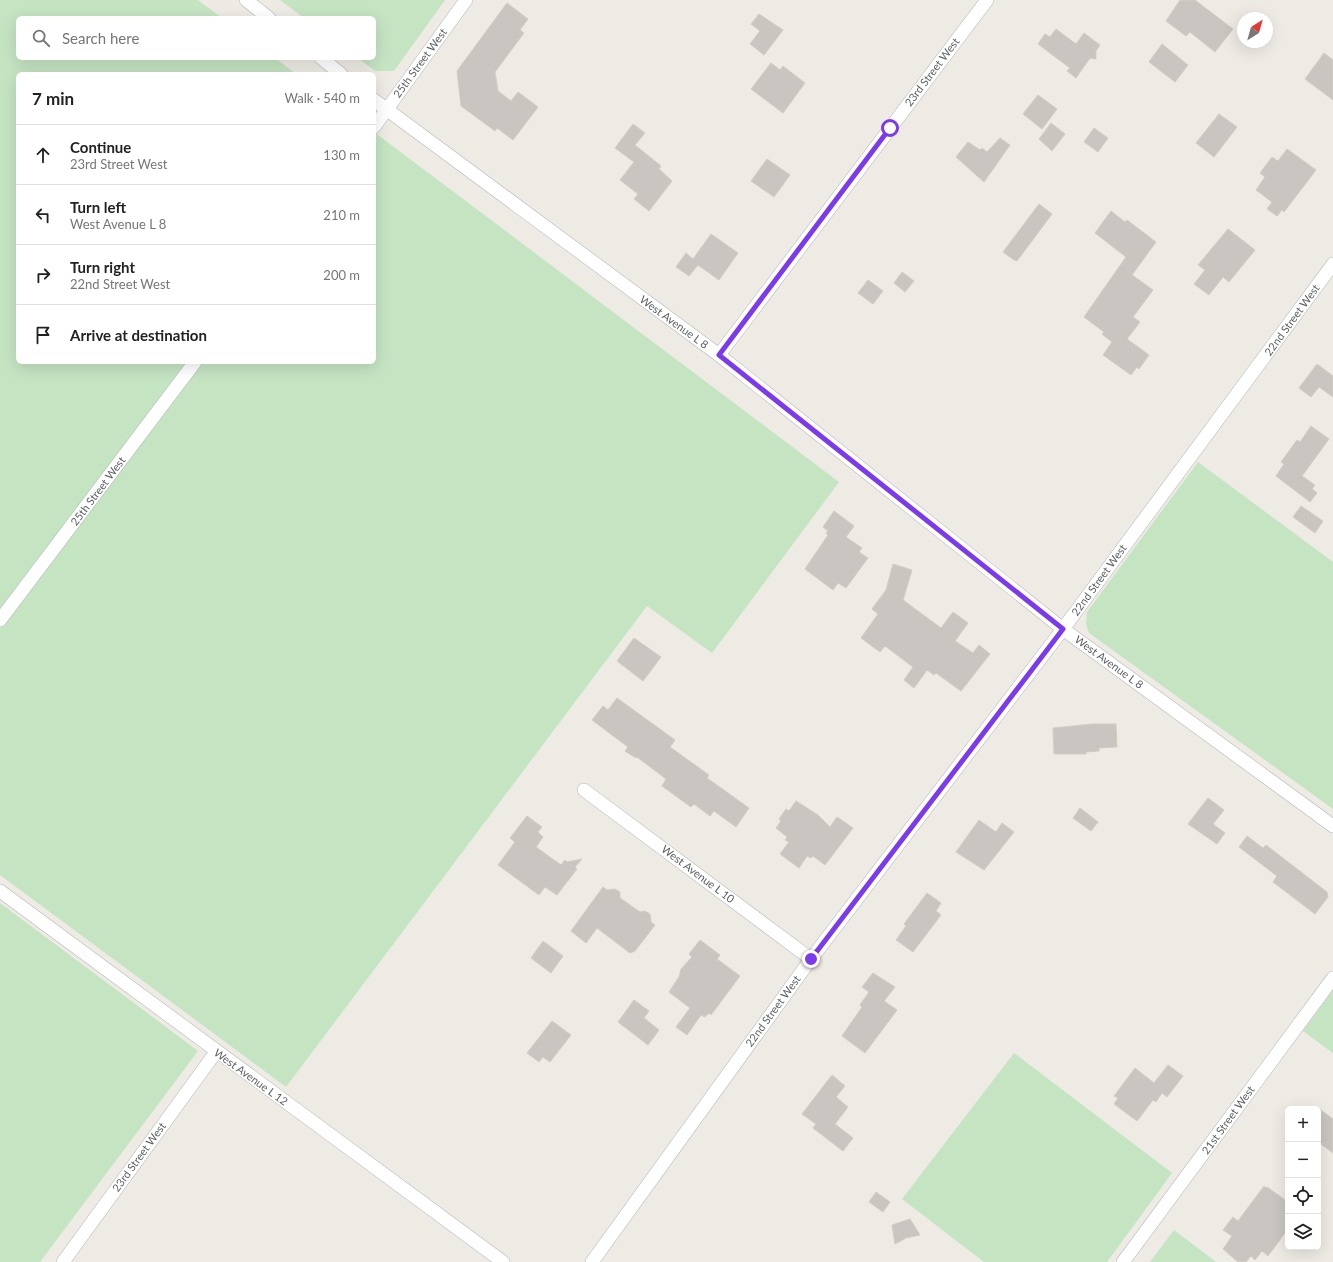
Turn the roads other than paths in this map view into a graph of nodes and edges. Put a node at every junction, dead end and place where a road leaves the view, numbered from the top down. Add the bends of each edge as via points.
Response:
1 (246, 0) edge
2 (466, 0) edge
3 (987, 0) edge
4 (266, 16) edge
5 (324, 60) edge
6 (338, 72) edge
7 (376, 102) edge
8 (387, 110) junction
9 (376, 124) edge
10 (1333, 264) edge
11 (719, 355) junction
12 (193, 364) edge
13 (0, 620) edge
14 (1063, 629) junction
15 (584, 790) dead end
16 (1333, 826) edge
17 (0, 891) edge
18 (811, 959) junction
19 (1333, 978) edge
20 (216, 1052) junction
21 (63, 1262) edge
22 (503, 1262) edge
23 (592, 1262) edge
24 (1123, 1262) edge

1 - 4 street
2 - 8 street, 25th Street West
3 - 11 street, 23rd Street West
5 - 6 street
7 - 8 street, West Avenue L 8
8 - 9 street, 25th Street West
8 - 11 street, West Avenue L 8
10 - 14 street, 22nd Street West
11 - 14 street, West Avenue L 8
12 - 13 street, 25th Street West
14 - 16 street, West Avenue L 8
14 - 18 street, 22nd Street West
15 - 18 street, West Avenue L 10
17 - 20 street, West Avenue L 12
18 - 23 street, 22nd Street West
19 - 24 street, 21st Street West
20 - 21 street, 23rd Street West
20 - 22 street, West Avenue L 12

